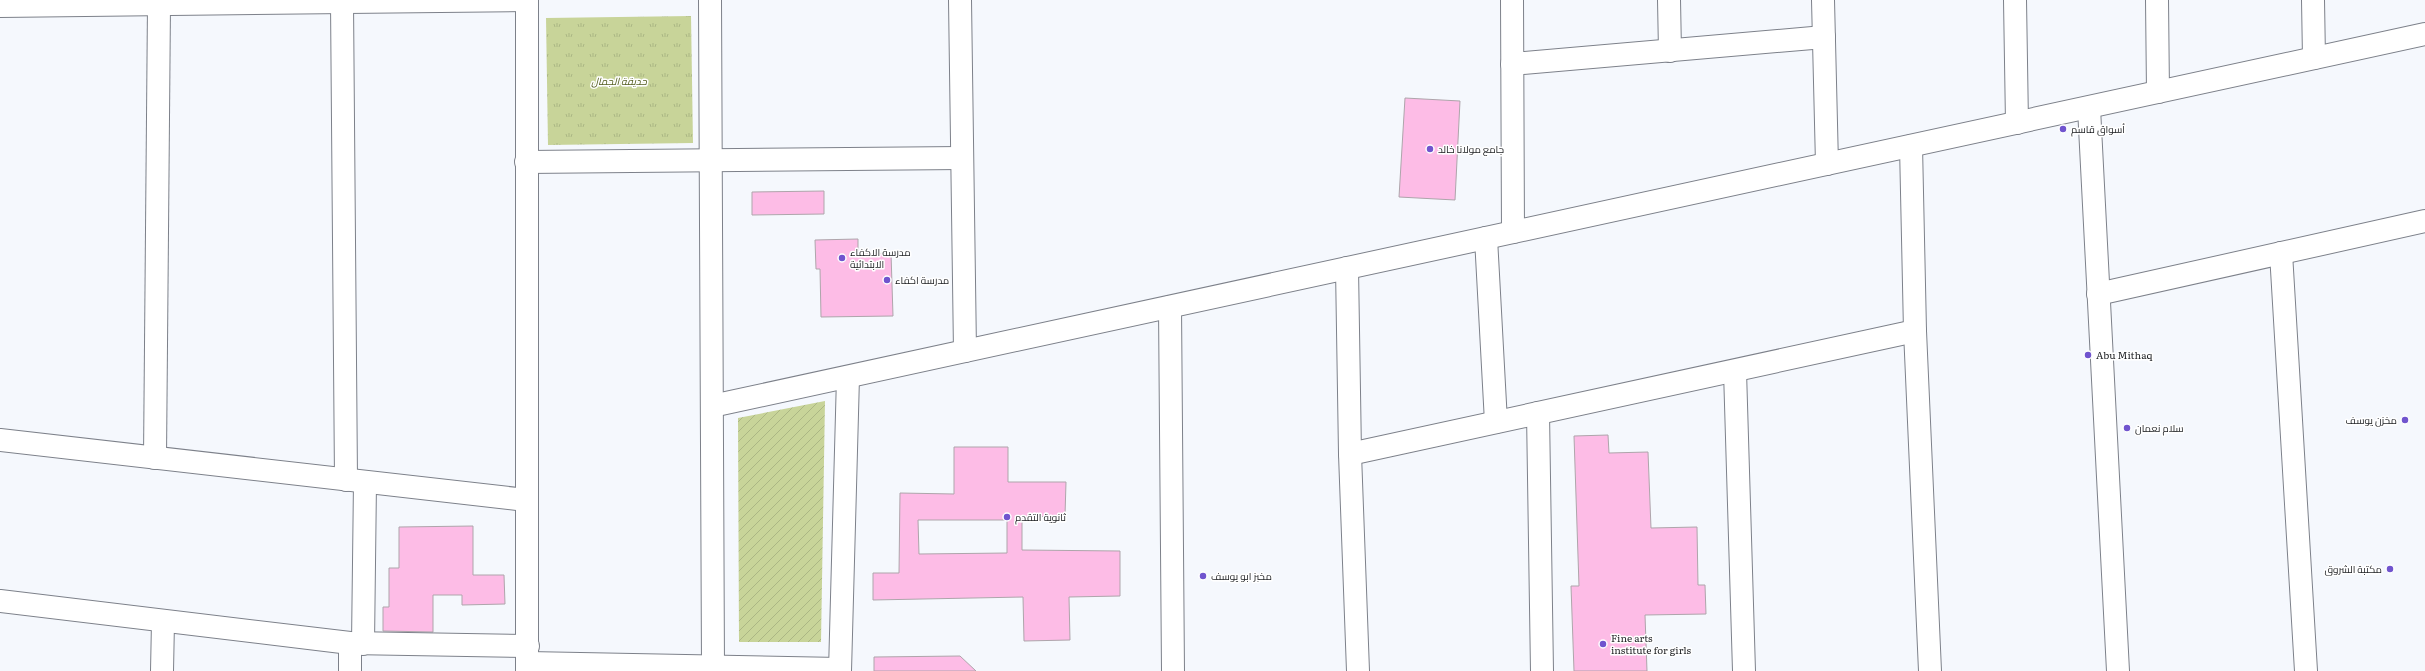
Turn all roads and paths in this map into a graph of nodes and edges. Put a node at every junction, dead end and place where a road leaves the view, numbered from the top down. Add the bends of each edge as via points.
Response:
1 (524, 0) edge
2 (527, 0) edge
3 (710, 0) edge
4 (960, 0) edge
5 (1512, 0) edge
6 (1669, 0) edge
7 (1823, 0) edge
8 (2015, 0) edge
9 (2157, 0) edge
10 (2313, 0) edge
11 (342, 2) junction
12 (159, 4) junction
13 (0, 6) edge
14 (2425, 34) edge
15 (1824, 37) junction
16 (1670, 51) junction
17 (2314, 58) junction
18 (1512, 64) junction
19 (2158, 92) junction
20 (2089, 108) junction
21 (2017, 123) junction
22 (1911, 146) junction
23 (962, 158) junction
24 (711, 160) junction
25 (526, 162) junction
26 (1827, 164) junction
27 (2425, 221) edge
28 (1513, 232) junction
29 (1486, 238) junction
30 (2281, 253) junction
31 (1348, 268) junction
32 (2098, 294) junction
33 (1170, 307) junction
34 (1915, 332) junction
35 (965, 351) junction
36 (1734, 371) junction
37 (848, 377) junction
38 (712, 406) junction
39 (1538, 413) junction
40 (1496, 422) junction
41 (0, 440) edge
42 (1350, 454) junction
43 (155, 458) junction
44 (355, 481) junction
45 (526, 500) junction
46 (0, 601) edge
47 (163, 622) junction
48 (357, 644) junction
49 (528, 660) edge
50 (713, 667) junction
51 (840, 670) edge
52 (162, 671) edge
53 (350, 671) edge
54 (1173, 671) edge
55 (1358, 671) edge
56 (1542, 671) edge
57 (1744, 671) edge
58 (1930, 671) edge
59 (2118, 671) edge
60 (2306, 671) edge

1 - 11 street
2 - 25 street
3 - 24 street
4 - 23 street
5 - 18 street
6 - 16 street
7 - 15 street
8 - 21 street
9 - 19 street
10 - 17 street
11 - 12 street
11 - 44 street
12 - 13 street
12 - 43 street
14 - 17 street
15 - 16 street
15 - 26 street
16 - 18 street
17 - 19 street
18 - 28 street
19 - 20 street
20 - 21 street
20 - 32 street
21 - 22 street
22 - 26 street
22 - 34 street
23 - 24 street
23 - 35 street
24 - 25 street
24 - 38 street
25 - 45 street
26 - 28 street
27 - 30 street
28 - 29 street
29 - 31 street
29 - 40 street
30 - 32 street
30 - 60 street
31 - 33 street
31 - 42 street
32 - 59 street
33 - 35 street
33 - 54 street
34 - 36 street
34 - 58 street
35 - 37 street
36 - 39 street
36 - 57 street
37 - 38 street
37 - 51 street
38 - 50 street
39 - 40 street
39 - 56 street
40 - 42 street
41 - 43 street
42 - 55 street
43 - 44 street
44 - 45 street
44 - 48 street
45 - 49 street
46 - 47 street
47 - 48 street
47 - 52 street
48 - 49 street
48 - 53 street
49 - 50 street
50 - 51 street

